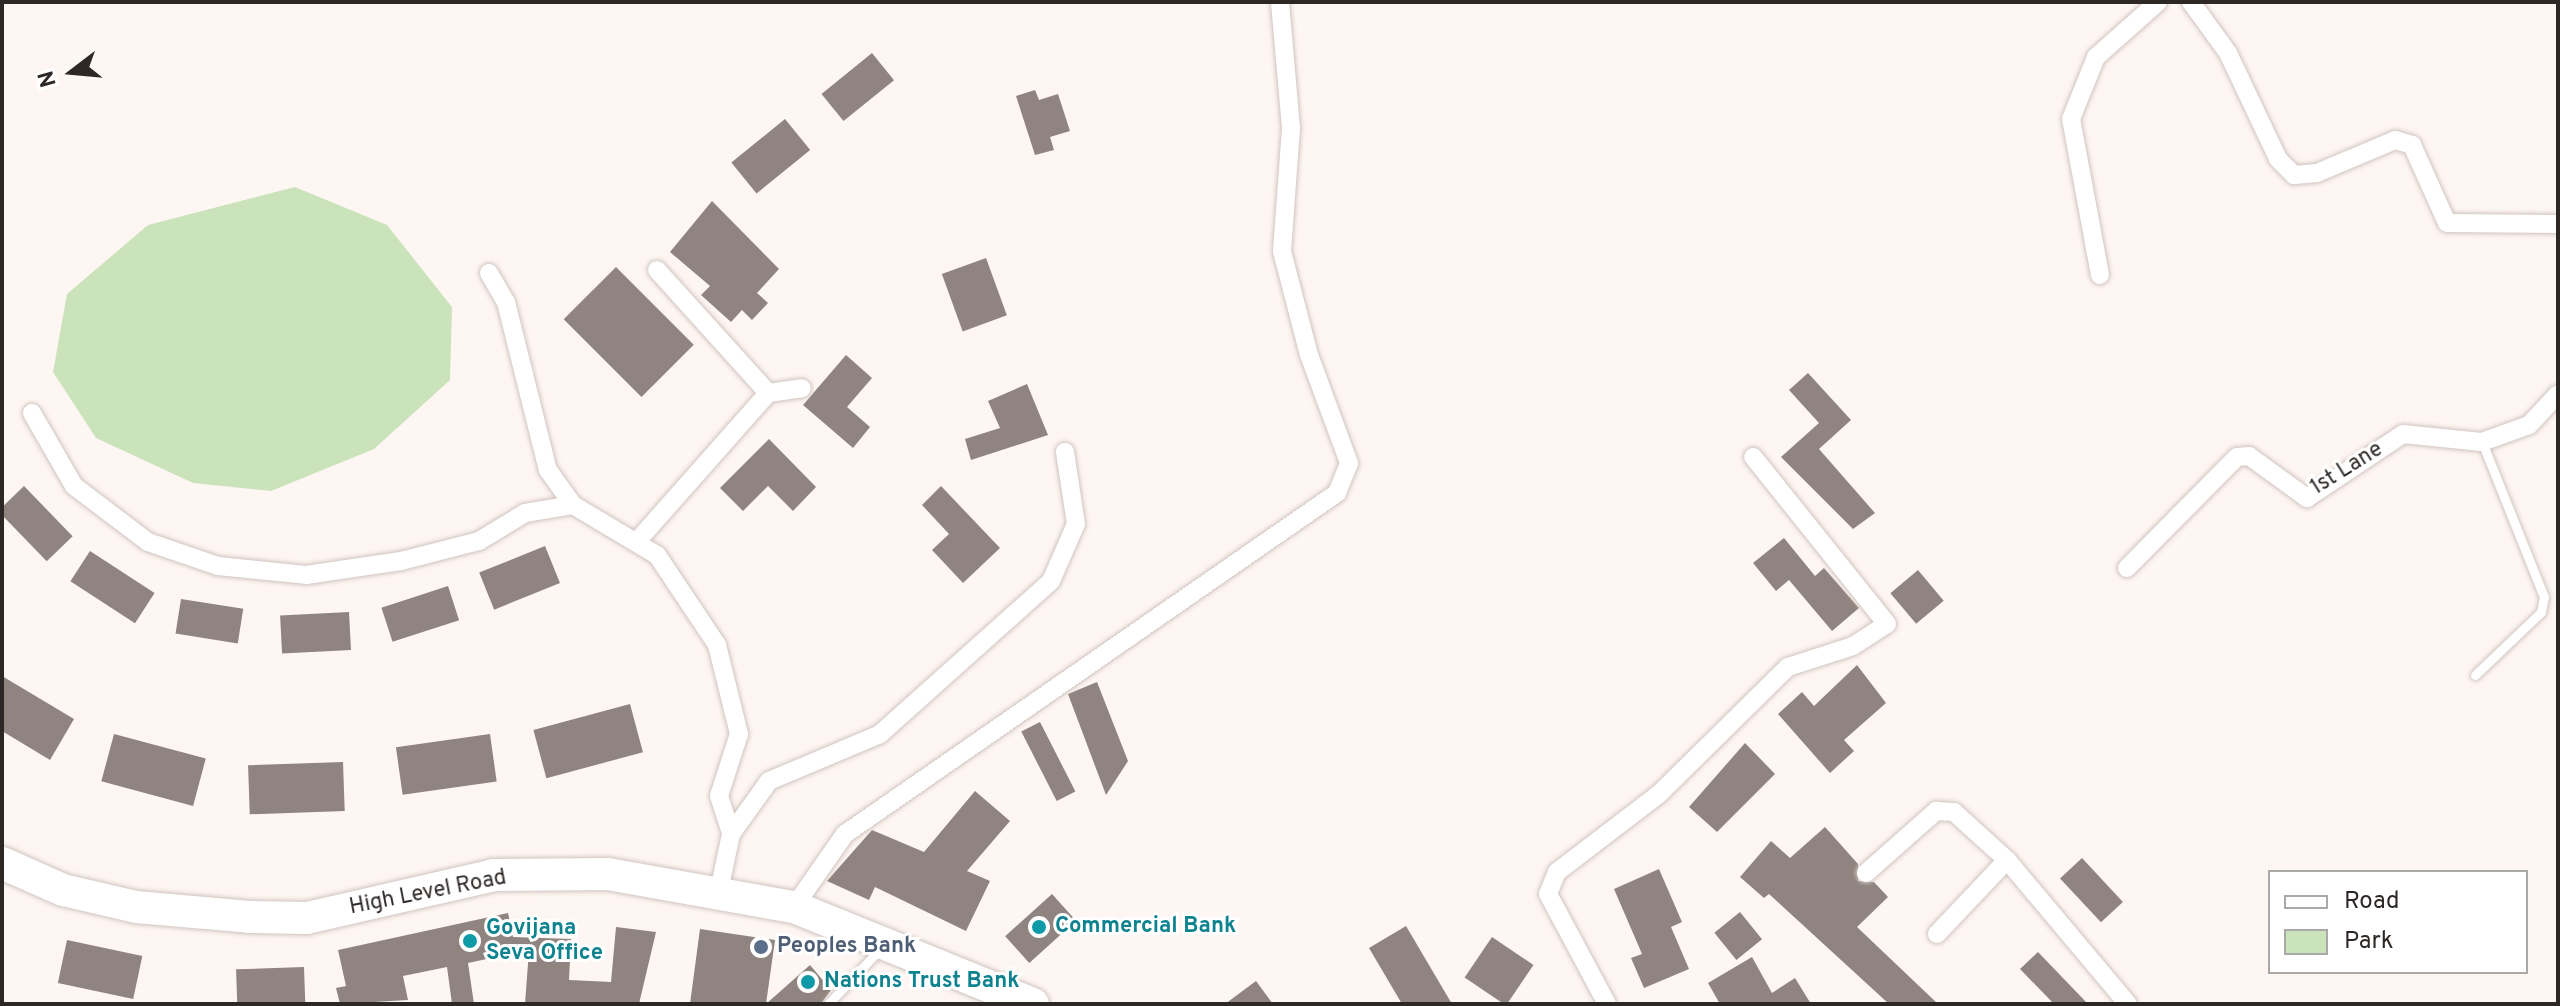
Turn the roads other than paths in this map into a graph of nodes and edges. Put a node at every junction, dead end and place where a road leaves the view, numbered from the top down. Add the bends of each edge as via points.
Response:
1 (1280, 2) edge
2 (2158, 2) edge
3 (2191, 2) edge
4 (2558, 224) edge
5 (657, 270) dead end
6 (489, 273) dead end
7 (2100, 275) dead end
8 (802, 388) dead end
9 (768, 393) junction
10 (2558, 394) edge
11 (32, 413) dead end
12 (2482, 442) junction
13 (1065, 452) dead end
14 (1753, 457) dead end
15 (573, 505) junction
16 (639, 539) junction
17 (2127, 568) dead end
18 (2475, 675) dead end
19 (731, 834) junction
20 (2007, 860) junction
21 (2, 863) edge
22 (1866, 873) dead end
23 (719, 891) junction
24 (794, 907) junction
25 (1937, 934) dead end
26 (885, 944) junction
27 (2122, 1001) edge
28 (828, 1004) edge
29 (1033, 1004) edge
30 (1607, 1004) edge

1 - 24 street via 1291,128 1282,251 1309,355 1349,463 1337,493 845,834
2 - 7 street via 2096,57 2071,119
3 - 4 street via 2228,53 2278,159 2294,175 2317,173 2395,140 2412,145 2447,223
5 - 9 street
6 - 15 street via 506,302 548,470
8 - 9 street
9 - 16 street
10 - 12 street, 1st Lane via 2529,425
11 - 15 street via 74,486 148,542 218,566 306,575 401,561 479,541 525,513
12 - 17 street, 1st Lane via 2403,434 2307,498 2249,456 2237,457
12 - 18 lane via 2544,597 2541,612
13 - 19 street via 1076,524 1051,581 880,734 769,781
14 - 30 street via 1887,624 1853,646 1788,667 1659,794 1557,872 1548,894
15 - 16 street
16 - 19 street via 657,555 717,645 739,734 719,796
19 - 23 street
20 - 22 street via 1946,809
20 - 25 street
20 - 27 street
21 - 23 highway, High Level Road via 63,890 136,907 250,917 307,918 494,875 608,874
23 - 24 highway, High Level Road
24 - 26 highway, High Level Road
26 - 28 lane
26 - 29 highway, High Level Road

